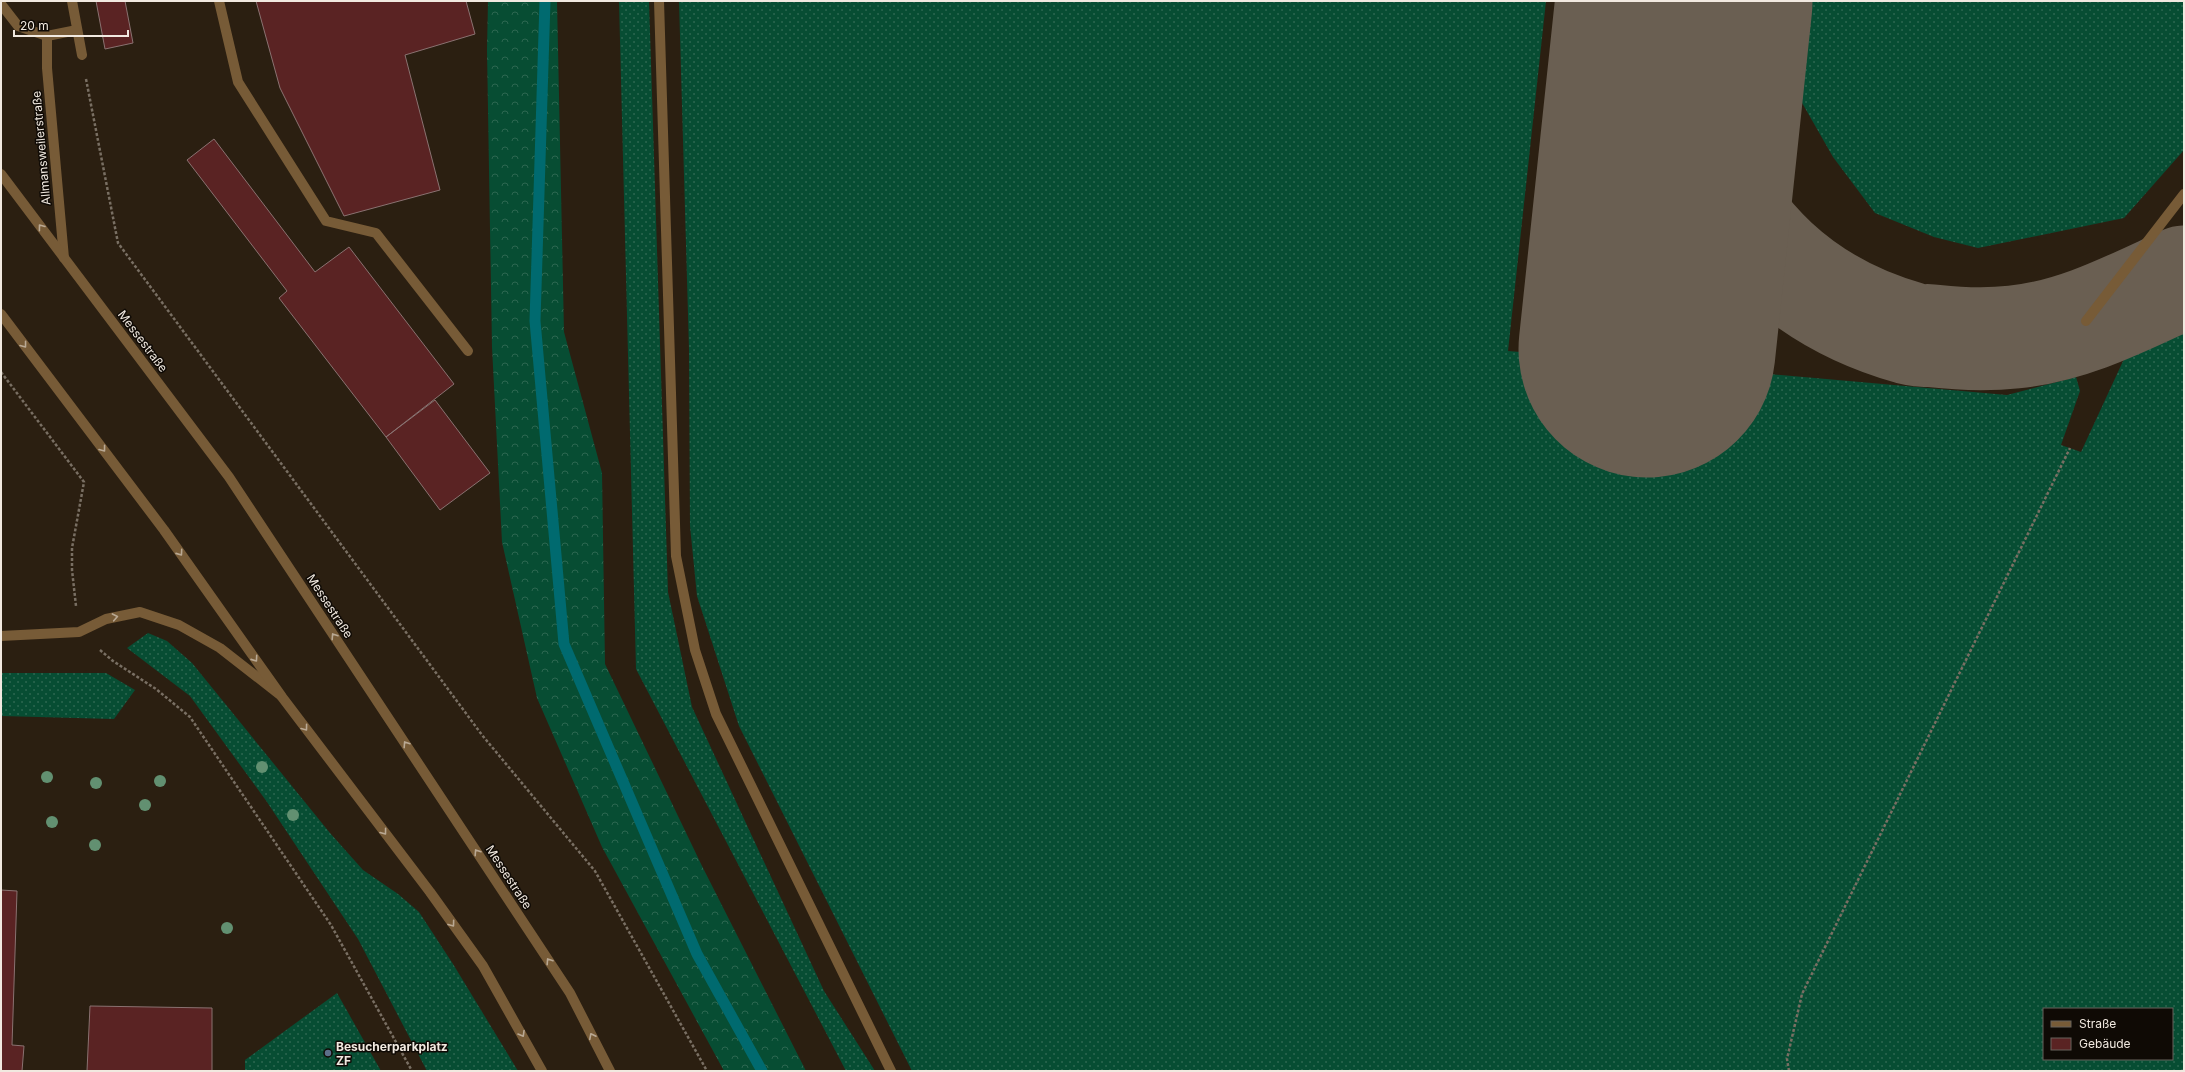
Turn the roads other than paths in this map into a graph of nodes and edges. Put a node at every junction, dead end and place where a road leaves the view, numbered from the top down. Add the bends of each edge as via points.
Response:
1 (72, 1) edge
2 (219, 1) edge
3 (659, 1) edge
4 (1, 4) edge
5 (77, 30) junction
6 (47, 36) junction
7 (82, 55) road end
8 (1, 174) edge
9 (2184, 194) edge
10 (64, 258) junction
11 (1, 314) edge
12 (2086, 321) dead end
13 (468, 351) dead end
14 (1, 636) edge
15 (282, 697) junction
16 (542, 1071) edge
17 (610, 1071) edge
18 (891, 1071) edge

1 - 5 street
2 - 13 street via 238,82 326,221 376,233
3 - 18 street via 676,556 695,650 716,714
4 - 6 street via 18,26
5 - 6 street
5 - 7 street
6 - 10 street, Allmansweilerstraße via 47,68
10 -> 8 street, Messestraße
9 - 12 street
17 -> 10 street, Messestraße via 570,994 229,477
11 -> 15 street via 164,530
14 -> 15 street via 79,632 106,619 140,612 179,624 220,648
15 -> 16 street via 430,892 482,966

